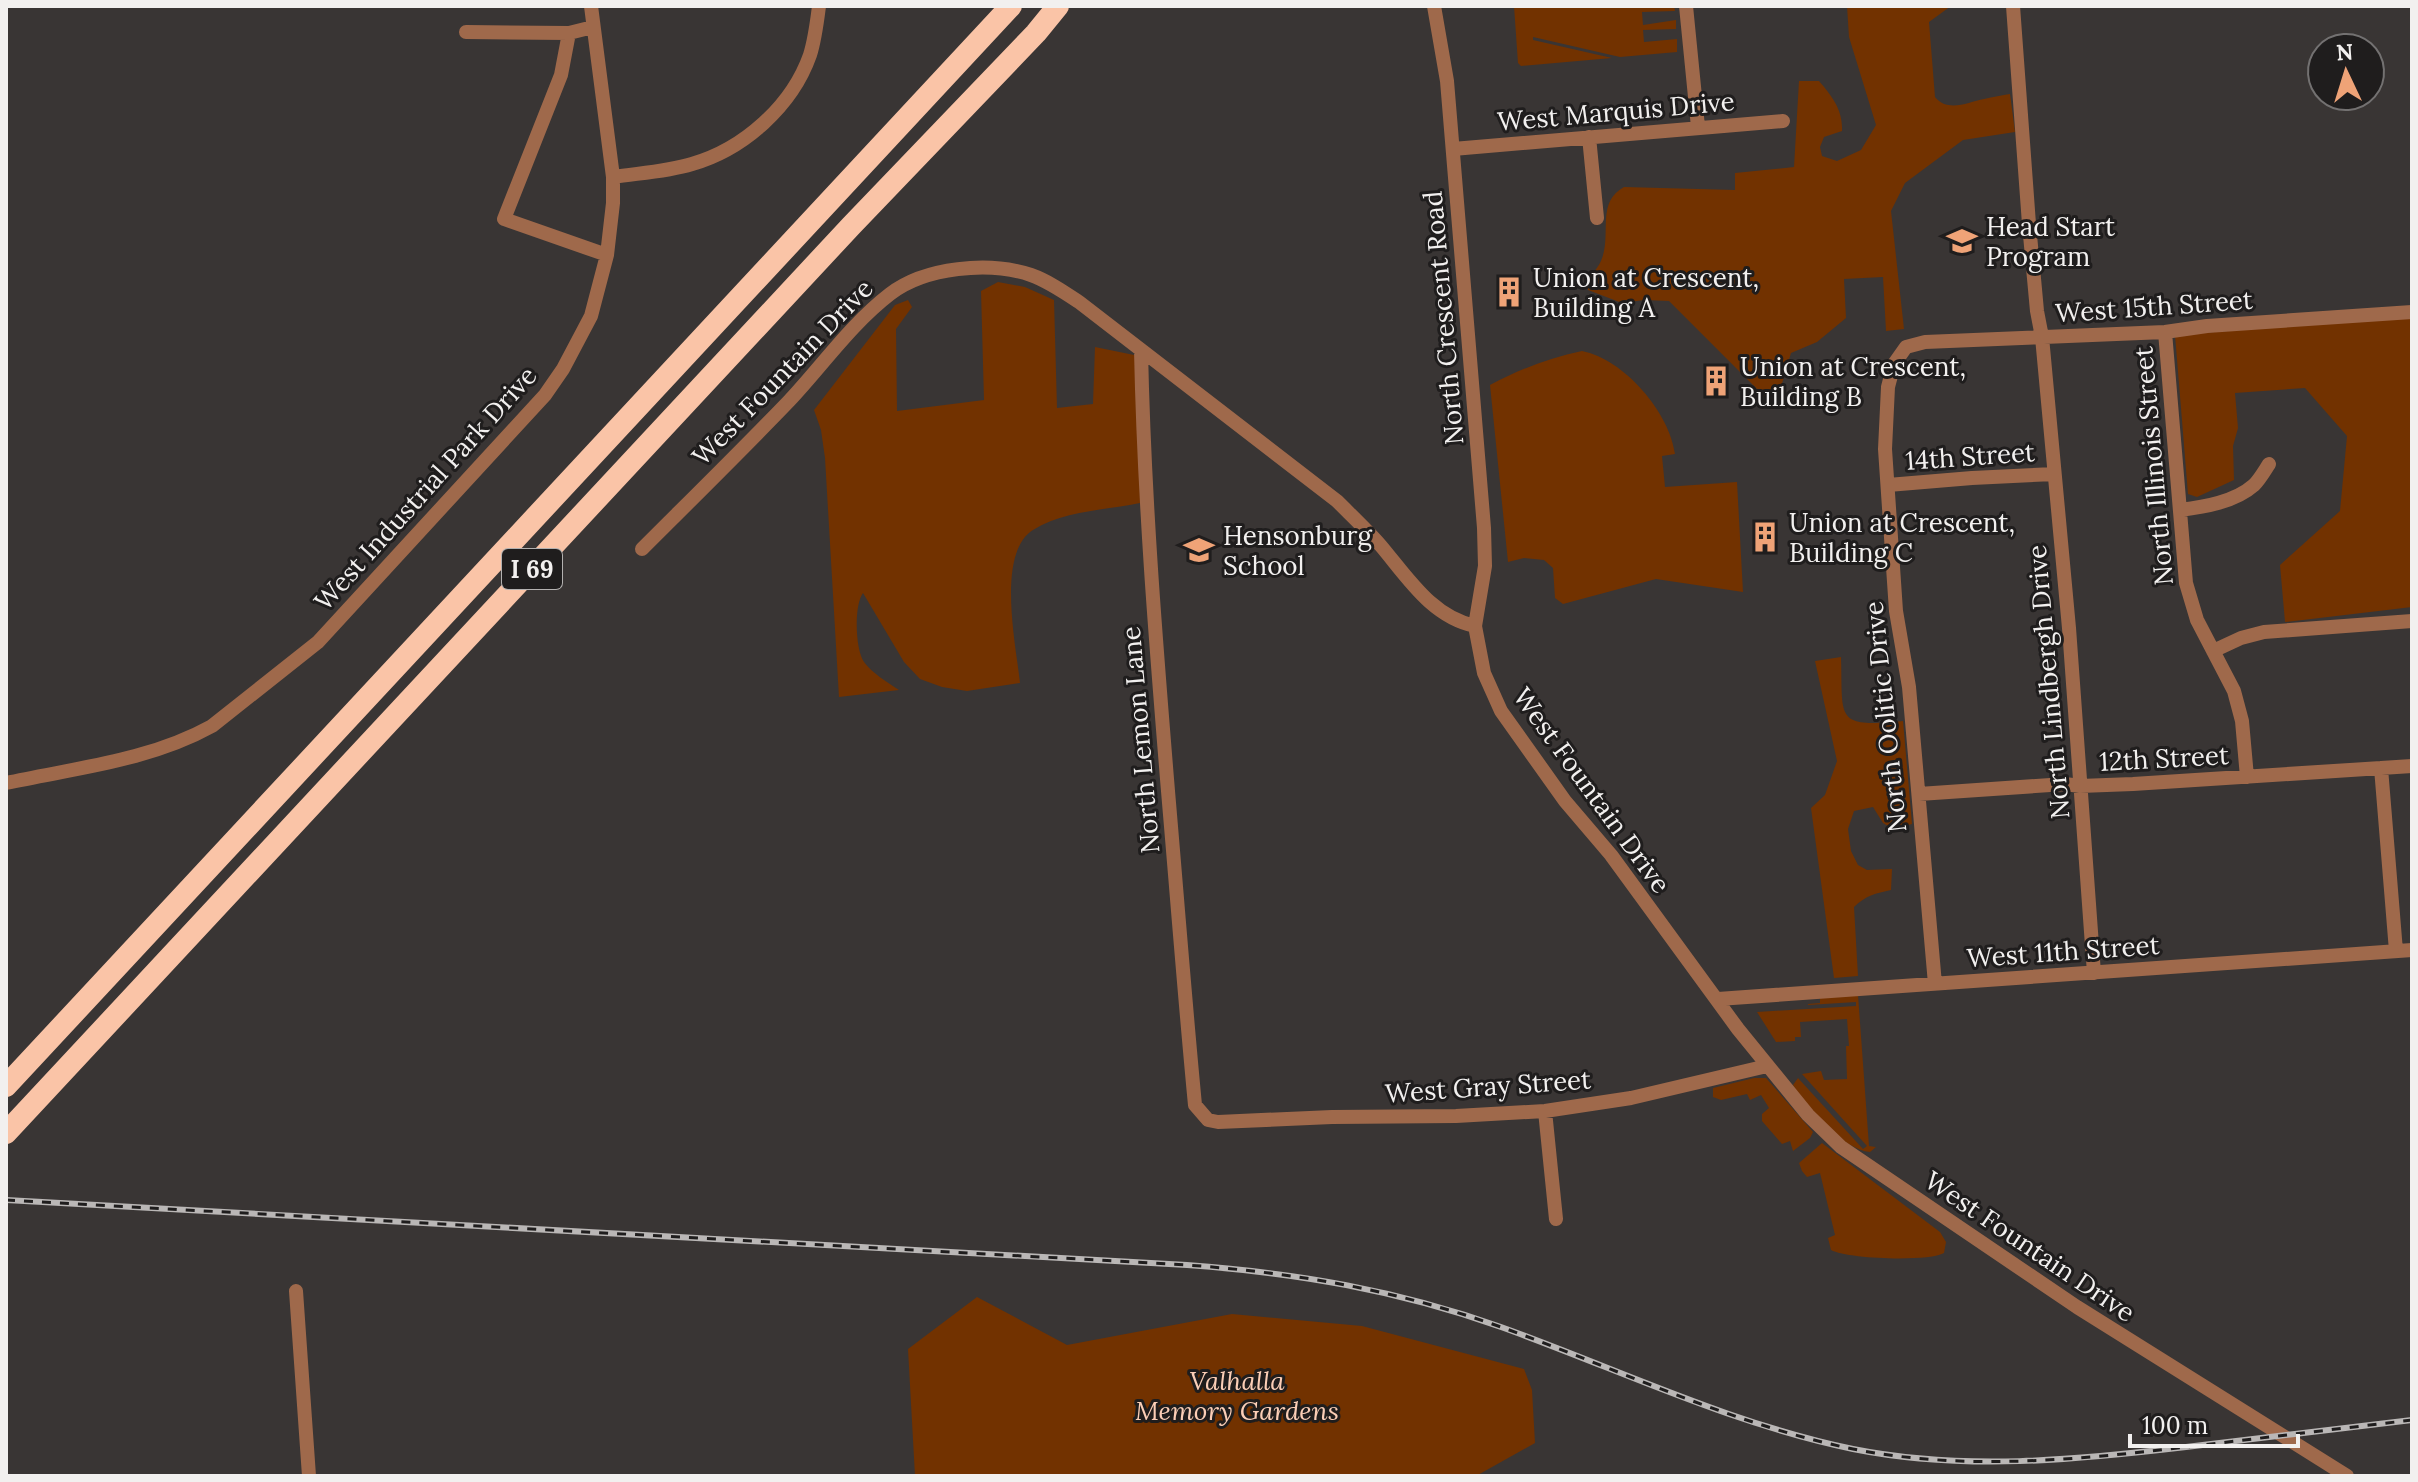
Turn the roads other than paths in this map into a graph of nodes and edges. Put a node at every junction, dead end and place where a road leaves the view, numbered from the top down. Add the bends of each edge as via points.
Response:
1 (591, 6) edge
2 (819, 6) edge
3 (1011, 6) edge
4 (1058, 6) edge
5 (1434, 6) edge
6 (1686, 6) edge
7 (2013, 6) edge
8 (593, 27) junction
9 (466, 32) dead end
10 (569, 33) junction
11 (1783, 121) dead end
12 (1698, 127) junction
13 (1589, 137) junction
14 (1453, 149) junction
15 (613, 177) junction
16 (1597, 218) dead end
17 (607, 255) junction
18 (2412, 312) edge
19 (2165, 332) junction
20 (2042, 337) junction
21 (1141, 350) junction
22 (1902, 351) joint
23 (2269, 464) dead end
24 (2054, 474) junction
25 (1888, 485) junction
26 (2180, 510) junction
27 (642, 549) dead end
28 (2412, 621) edge
29 (1475, 626) junction
30 (2213, 651) junction
31 (2412, 766) edge
32 (2381, 768) junction
33 (2247, 777) junction
34 (6, 783) edge
35 (2080, 786) junction
36 (1919, 794) junction
37 (2412, 950) edge
38 (2396, 951) junction
39 (2094, 973) junction
40 (1935, 984) junction
41 (1718, 999) junction
42 (1767, 1066) junction
43 (6, 1086) edge
44 (1545, 1111) junction
45 (1208, 1120) joint
46 (6, 1133) edge
47 (1556, 1219) dead end
48 (296, 1291) dead end
49 (309, 1476) edge
50 (2347, 1476) edge

1 - 8 street, West Industrial Park Drive
2 - 15 street via 801,74 754,132 693,164
3 - 43 highway, I 69
4 - 46 highway, I 69
5 - 14 street, North Crescent Road
6 - 12 street
7 - 20 street, North Lindbergh Drive
8 - 10 street
8 - 15 street, West Industrial Park Drive
9 - 10 street
10 - 17 street via 561,75 504,219
11 - 12 street, West Marquis Drive
12 - 13 street, West Marquis Drive
13 - 14 street, West Marquis Drive
13 - 16 street
14 - 29 street, North Crescent Road via 1484,528 1485,566
15 - 17 street, West Industrial Park Drive
17 - 34 street, West Industrial Park Drive via 591,316 545,395 318,642 195,736 131,758
18 - 19 street, West 15th Street
19 - 20 street, West 15th Street
19 - 26 street, North Illinois Street
20 - 22 street, West 15th Street via 1925,342
20 - 24 street, North Lindbergh Drive
21 - 27 street, West Fountain Drive via 1079,302 1034,276 973,268 922,279 880,303
21 - 29 street, West Fountain Drive via 1337,501 1425,599 1453,619
21 - 45 street, North Lemon Lane via 1149,547 1179,942 1195,1105
22 - 25 street, North Oolitic Drive via 1888,387
23 - 26 street via 2254,485 2237,495
24 - 25 street, 14th Street
24 - 35 street, North Lindbergh Drive
25 - 36 street, North Oolitic Drive via 1896,611
26 - 30 street, North Illinois Street via 2186,583
28 - 30 street via 2264,632
29 - 41 street, West Fountain Drive via 1484,673 1506,720
30 - 33 street, North Illinois Street via 2234,691
31 - 32 street, 12th Street
32 - 33 street, 12th Street
32 - 38 street
33 - 35 street, 12th Street
35 - 36 street, 12th Street
35 - 39 street, North Lindbergh Drive
36 - 40 street, North Oolitic Drive
37 - 38 street, West 11th Street
38 - 39 street, West 11th Street
39 - 40 street, West 11th Street
40 - 41 street, West 11th Street
41 - 42 street, West Fountain Drive
42 - 44 street, West Gray Street via 1631,1098
42 - 50 street, West Fountain Drive via 1841,1147 2077,1307
44 - 45 street, West Gray Street
44 - 47 street
48 - 49 street

